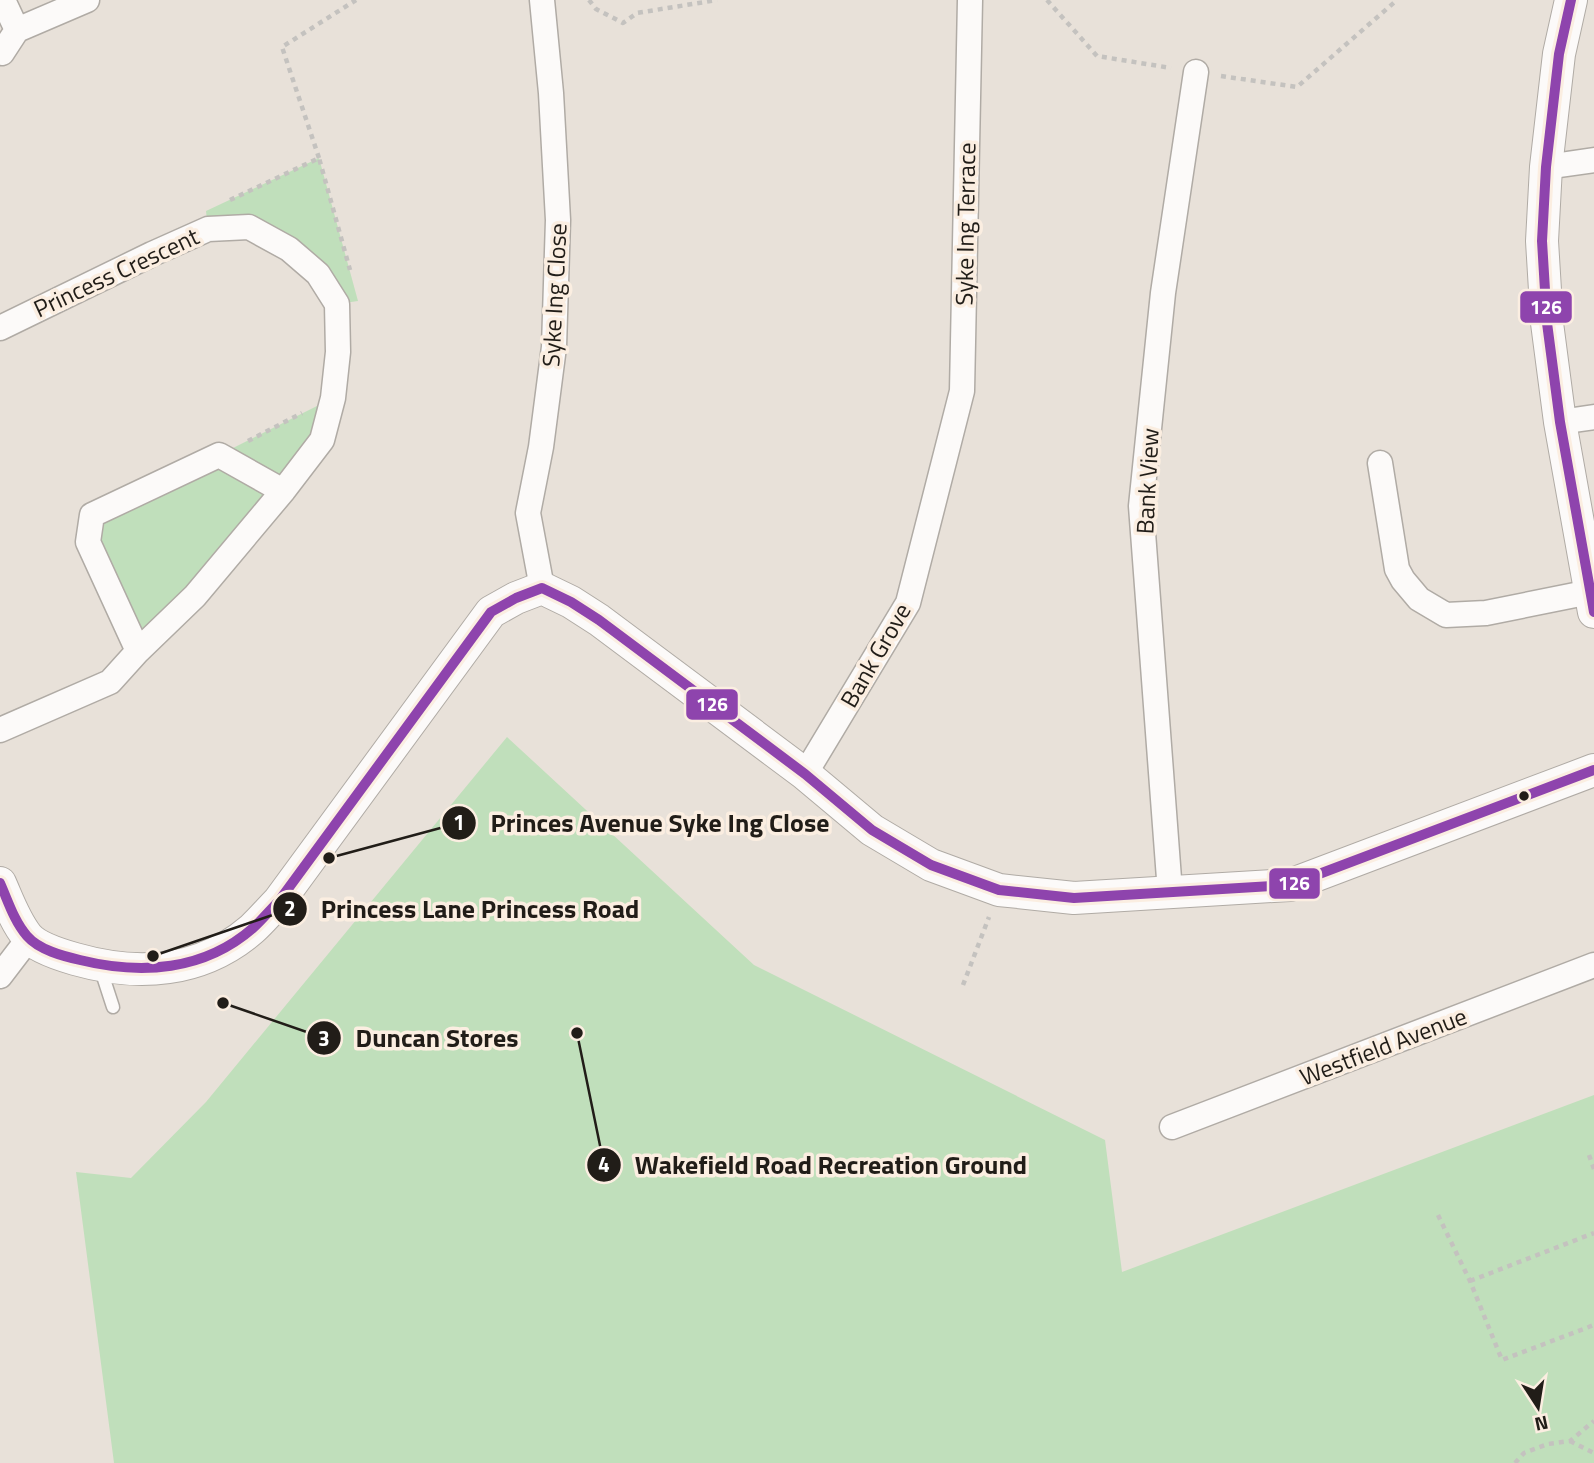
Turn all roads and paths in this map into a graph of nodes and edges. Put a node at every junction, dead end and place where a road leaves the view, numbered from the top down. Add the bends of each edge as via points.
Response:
1 (2, 0) edge
2 (87, 0) edge
3 (356, 0) edge
4 (542, 0) edge
5 (589, 0) edge
6 (717, 0) edge
7 (970, 0) edge
8 (1047, 0) edge
9 (1398, 0) edge
10 (1571, 0) edge
11 (17, 30) junction
12 (2, 53) dead end
13 (1196, 72) junction
14 (319, 158) junction
15 (1594, 160) edge
16 (1546, 167) junction
17 (208, 229) junction
18 (351, 275) dead end
19 (0, 328) edge
20 (333, 398) junction
21 (1594, 416) edge
22 (1560, 422) junction
23 (947, 447) joint
24 (219, 455) junction
25 (1380, 463) dead end
26 (283, 491) junction
27 (542, 588) junction
28 (1592, 602) edge
29 (138, 652) junction
30 (0, 730) edge
31 (1594, 770) edge
32 (805, 775) junction
33 (0, 883) edge
34 (999, 890) junction
35 (1170, 892) junction
36 (29, 939) junction
37 (100, 965) junction
38 (1594, 965) edge
39 (0, 976) edge
40 (963, 985) dead end
41 (113, 1007) dead end
42 (1172, 1126) dead end
43 (1589, 1155) dead end
44 (1594, 1169) edge
45 (1438, 1215) dead end
46 (1594, 1233) edge
47 (1469, 1281) junction
48 (1594, 1325) edge
49 (1594, 1421) edge
50 (1570, 1441) junction
51 (1594, 1453) edge
52 (1515, 1463) edge

1 - 11 street
2 - 11 street
3 - 14 path via 282,47
4 - 27 street, Syke Ing Close via 558,220 554,347 528,513
5 - 6 path via 596,9 623,23 637,13
7 - 23 street, Syke Ing Terrace via 962,391
8 - 13 path via 1097,56
9 - 13 path via 1297,87
10 - 16 street via 1559,54
11 - 12 street
13 - 35 street, Bank View via 1163,293 1142,506
14 - 17 path via 206,211
14 - 18 path
15 - 16 street
16 - 22 street via 1542,241
17 - 19 street, Princess Crescent
17 - 20 street, Princess Crescent via 249,227 289,249 318,274 337,304
20 - 24 path
20 - 26 street, Princess Crescent via 322,440
21 - 22 street
22 - 28 street
23 - 32 street, Bank Grove via 908,603
24 - 26 street
24 - 29 street via 92,515 88,542
25 - 28 street via 1397,569 1419,599 1447,615
26 - 29 street, Princess Crescent via 195,596
27 - 32 street via 599,620
27 - 37 street via 491,612 279,901 252,929 193,963 157,969
29 - 30 street, Princess Crescent via 110,682
31 - 35 street via 1290,886
32 - 34 street via 872,830 932,865
33 - 36 street
34 - 35 street via 1074,898
34 - 40 path
36 - 37 street via 56,953
36 - 39 street
37 - 41 lane
38 - 42 street, Westfield Avenue
43 - 44 path
45 - 47 path
46 - 47 path
47 - 48 path via 1502,1360
49 - 50 path
50 - 51 path
50 - 52 path via 1524,1453

